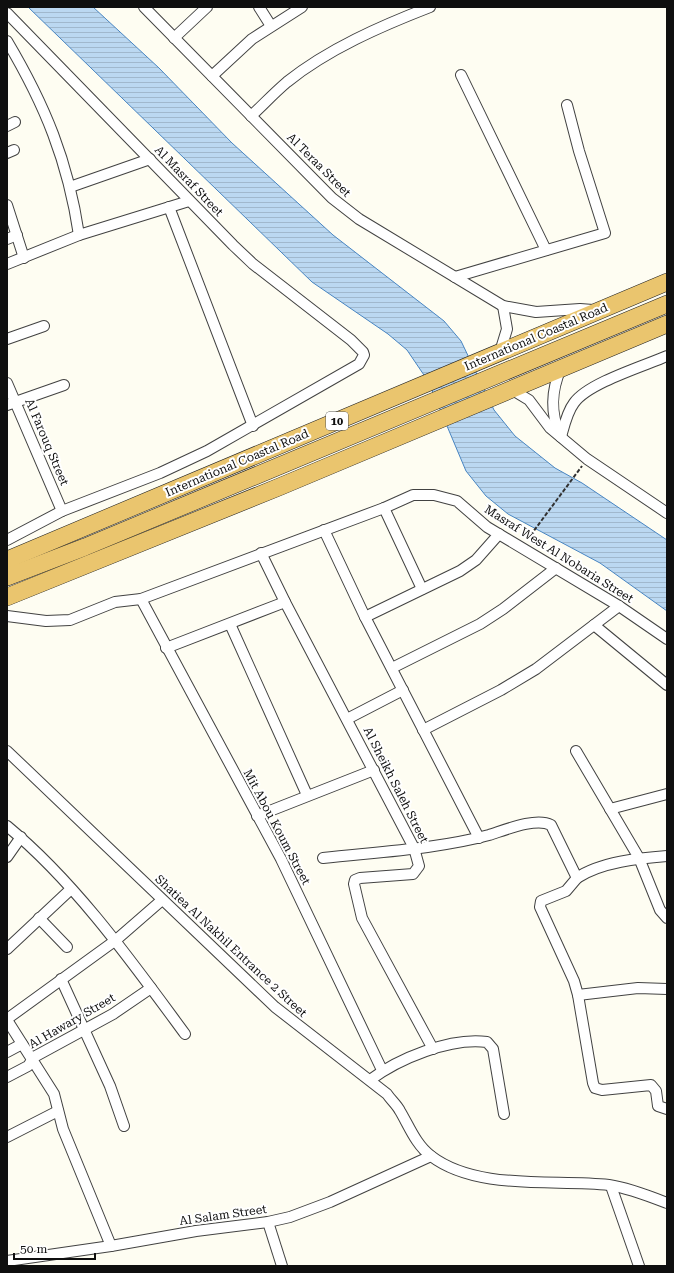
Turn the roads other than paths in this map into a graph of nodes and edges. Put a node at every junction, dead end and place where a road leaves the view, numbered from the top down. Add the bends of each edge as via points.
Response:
1 (144, 7) edge
2 (207, 7) edge
3 (259, 7) edge
4 (302, 7) edge
5 (430, 7) edge
6 (408, 11) edge
7 (7, 13) edge
8 (271, 26) junction
9 (174, 38) junction
10 (7, 41) edge
11 (461, 75) dead end
12 (212, 76) junction
13 (567, 105) dead end
14 (251, 116) junction
15 (150, 158) junction
16 (70, 187) junction
17 (189, 201) junction
18 (7, 205) edge
19 (170, 207) junction
20 (17, 235) junction
21 (79, 235) junction
22 (7, 239) edge
23 (546, 250) junction
24 (24, 258) junction
25 (7, 264) edge
26 (455, 277) junction
27 (667, 282) edge
28 (667, 304) edge
29 (503, 306) junction
30 (598, 311) junction
31 (667, 324) edge
32 (44, 326) dead end
33 (7, 339) edge
34 (500, 352) junction
35 (667, 356) edge
36 (561, 368) junction
37 (7, 383) edge
38 (64, 385) dead end
39 (511, 389) junction
40 (11, 404) edge
41 (253, 426) junction
42 (560, 437) junction
43 (384, 508) junction
44 (62, 511) junction
45 (667, 513) edge
46 (324, 530) junction
47 (499, 534) junction
48 (7, 540) edge
49 (261, 554) junction
50 (7, 560) edge
51 (556, 568) junction
52 (14, 574) edge
53 (422, 589) junction
54 (7, 597) edge
55 (141, 599) junction
56 (285, 602) junction
57 (619, 606) junction
58 (7, 616) edge
59 (365, 617) junction
60 (230, 624) junction
61 (594, 625) junction
62 (667, 639) edge
63 (166, 648) junction
64 (392, 668) junction
65 (667, 685) edge
66 (403, 690) junction
67 (347, 719) junction
68 (423, 730) junction
69 (576, 751) dead end
70 (8, 753) edge
71 (374, 770) junction
72 (667, 794) edge
73 (307, 795) junction
74 (610, 809) junction
75 (257, 816) junction
76 (7, 826) edge
77 (21, 837) junction
78 (479, 838) junction
79 (414, 848) junction
80 (667, 856) edge
81 (7, 857) edge
82 (323, 858) dead end
83 (639, 858) junction
84 (578, 878) junction
85 (71, 889) junction
86 (162, 900) junction
87 (39, 918) junction
88 (667, 918) edge
89 (116, 940) junction
90 (67, 947) dead end
91 (7, 949) edge
92 (61, 979) junction
93 (151, 988) junction
94 (667, 989) edge
95 (578, 995) junction
96 (7, 1020) edge
97 (85, 1029) junction
98 (185, 1034) dead end
99 (22, 1044) junction
100 (433, 1049) junction
101 (7, 1052) edge
102 (32, 1060) junction
103 (382, 1070) junction
104 (7, 1077) edge
105 (370, 1080) junction
106 (667, 1109) edge
107 (58, 1111) junction
108 (504, 1114) dead end
109 (124, 1126) dead end
110 (7, 1137) edge
111 (430, 1156) junction
112 (611, 1186) junction
113 (667, 1203) edge
114 (268, 1222) junction
115 (112, 1246) junction
116 (7, 1261) edge
117 (22, 1263) edge
118 (282, 1266) edge
119 (639, 1266) edge

1 - 9 street, Al Teraa Street
2 - 9 street
3 - 8 street
4 - 8 street
5 - 6 street
6 - 14 street via 320,60 287,82
7 - 15 street, Al Masraf Street
8 - 12 street via 252,39
9 - 12 street, Al Teraa Street
10 - 16 street via 28,75 45,111
11 - 23 street
12 - 14 street, Al Teraa Street
13 - 23 street via 579,151 606,232
14 - 26 street, Al Teraa Street via 349,213
15 - 16 street
15 - 17 street, Al Masraf Street
16 - 21 street
17 - 19 street
17 - 41 street, Al Masraf Street via 253,264 327,319 364,355 359,364
18 - 20 street
19 - 21 street
19 - 41 street
20 - 22 street
20 - 24 street
21 - 24 street
23 - 26 street
24 - 25 street
26 - 29 street, Al Teraa Street
27 - 30 highway, International Coastal Road / 10
28 - 52 highway
29 - 30 street, Al Teraa Street via 536,312 580,309
29 - 34 street via 508,330
30 - 34 highway, International Coastal Road / 10
31 - 36 highway
32 - 33 street
34 - 50 highway, International Coastal Road / 10
35 - 42 street via 596,386 580,396 569,411
36 - 39 highway
36 - 42 street via 552,398 554,419
37 - 40 street, Al Farouq Street
38 - 40 street
39 - 42 street via 529,400 543,421
39 - 54 highway
40 - 44 street, Al Farouq Street
41 - 44 street via 160,473
42 - 45 street via 587,459
43 - 46 street
43 - 47 street, Masraf West Al Nobaria Street via 413,495 434,495 456,501
43 - 53 street
44 - 48 street
46 - 49 street
46 - 59 street
47 - 51 street, Masraf West Al Nobaria Street
47 - 53 street via 476,560
49 - 55 street
49 - 56 street, Al Sheikh Saleh Street
51 - 57 street, Masraf West Al Nobaria Street
51 - 64 street via 480,624
53 - 59 street
55 - 58 street via 115,602 70,620 46,621
55 - 63 street, Mit Abou Koum Street
56 - 60 street
56 - 67 street, Al Sheikh Saleh Street
57 - 61 street
57 - 62 street, Masraf West Al Nobaria Street
59 - 64 street
60 - 63 street
60 - 73 street
61 - 65 street
61 - 68 street via 536,669
63 - 75 street, Mit Abou Koum Street
64 - 66 street
66 - 67 street
66 - 68 street
67 - 71 street, Al Sheikh Saleh Street
68 - 78 street
69 - 74 street
70 - 86 street, Shatiea Al Nakhil Entrance 2 Street
71 - 73 street
71 - 79 street, Al Sheikh Saleh Street
72 - 74 street
73 - 75 street
74 - 83 street
75 - 103 street, Mit Abou Koum Street via 281,859
76 - 77 street
77 - 81 street
77 - 85 street
78 - 79 street
78 - 84 street via 538,822 547,822 554,829
79 - 82 street
79 - 100 street, Al Sheikh Saleh Street via 418,866 413,874 358,878 354,884 362,918
80 - 83 street
83 - 84 street via 592,870
83 - 88 street via 660,910
84 - 95 street via 566,891 541,902 540,907
85 - 87 street
85 - 89 street
86 - 89 street
86 - 105 street, Shatiea Al Nakhil Entrance 2 Street via 275,1007
87 - 90 street
87 - 91 street
89 - 92 street
89 - 93 street
92 - 96 street
92 - 97 street
93 - 97 street, Al Hawary Street via 113,1014
93 - 98 street
94 - 95 street via 638,988
95 - 106 street via 595,1088 602,1090 650,1084 655,1088 658,1106
96 - 99 street
97 - 102 street, Al Hawary Street
97 - 109 street
99 - 101 street
99 - 102 street
100 - 103 street
100 - 108 street via 458,1044 489,1044 493,1049
102 - 104 street, Al Hawary Street via 28,1066
102 - 107 street via 50,1086
103 - 105 street
105 - 111 street, Shatiea Al Nakhil Entrance 2 Street via 387,1094 399,1109 421,1146
107 - 110 street
107 - 115 street via 62,1129
111 - 112 street, Shatiea Al Nakhil Entrance 2 Street via 456,1169 492,1179
111 - 114 street, Al Salam Street via 307,1212
112 - 113 street, Shatiea Al Nakhil Entrance 2 Street
112 - 119 street
114 - 115 street, Al Salam Street via 196,1231
114 - 118 street
115 - 117 street, Al Salam Street
116 - 117 street, Al Salam Street

